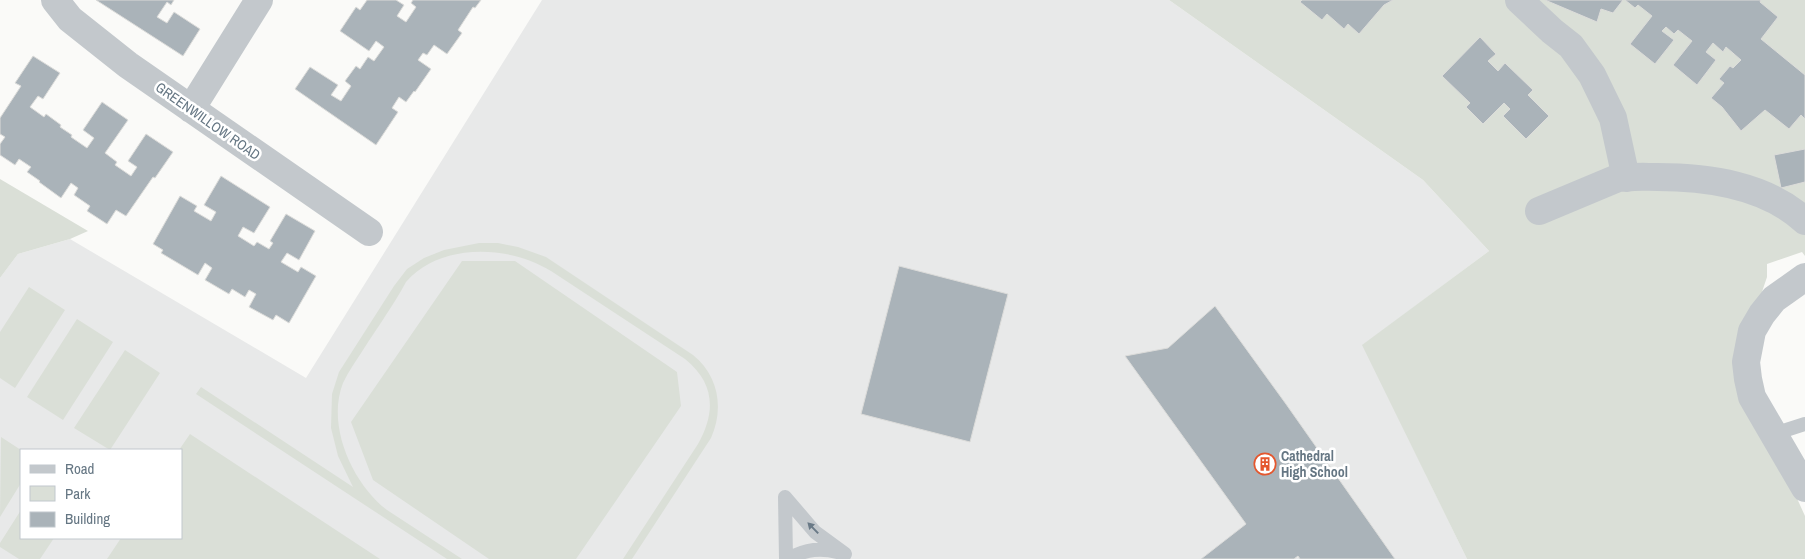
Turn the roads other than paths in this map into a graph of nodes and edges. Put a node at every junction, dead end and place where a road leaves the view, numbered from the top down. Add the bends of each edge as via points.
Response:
1 (55, 0) edge
2 (259, 0) edge
3 (1519, 0) edge
4 (191, 109) junction
5 (1625, 175) junction
6 (1539, 211) dead end
7 (1805, 221) edge
8 (369, 232) dead end
9 (1805, 277) edge
10 (1805, 424) edge
11 (1774, 434) junction
12 (1805, 488) edge
13 (849, 556) edge
14 (787, 559) edge

1 - 4 street, GREENWILLOW ROAD via 70,19
2 - 4 street
3 - 5 street via 1571,46 1592,75 1613,118
4 - 8 street, GREENWILLOW ROAD
5 - 6 street
5 - 7 street via 1626,178 1691,178 1733,184 1773,198
9 - 11 street via 1770,303 1749,344 1746,369 1752,396
10 - 11 lane
11 - 12 street
13 - 14 lane via 815,549
13 -> 14 lane via 815,532 785,497

